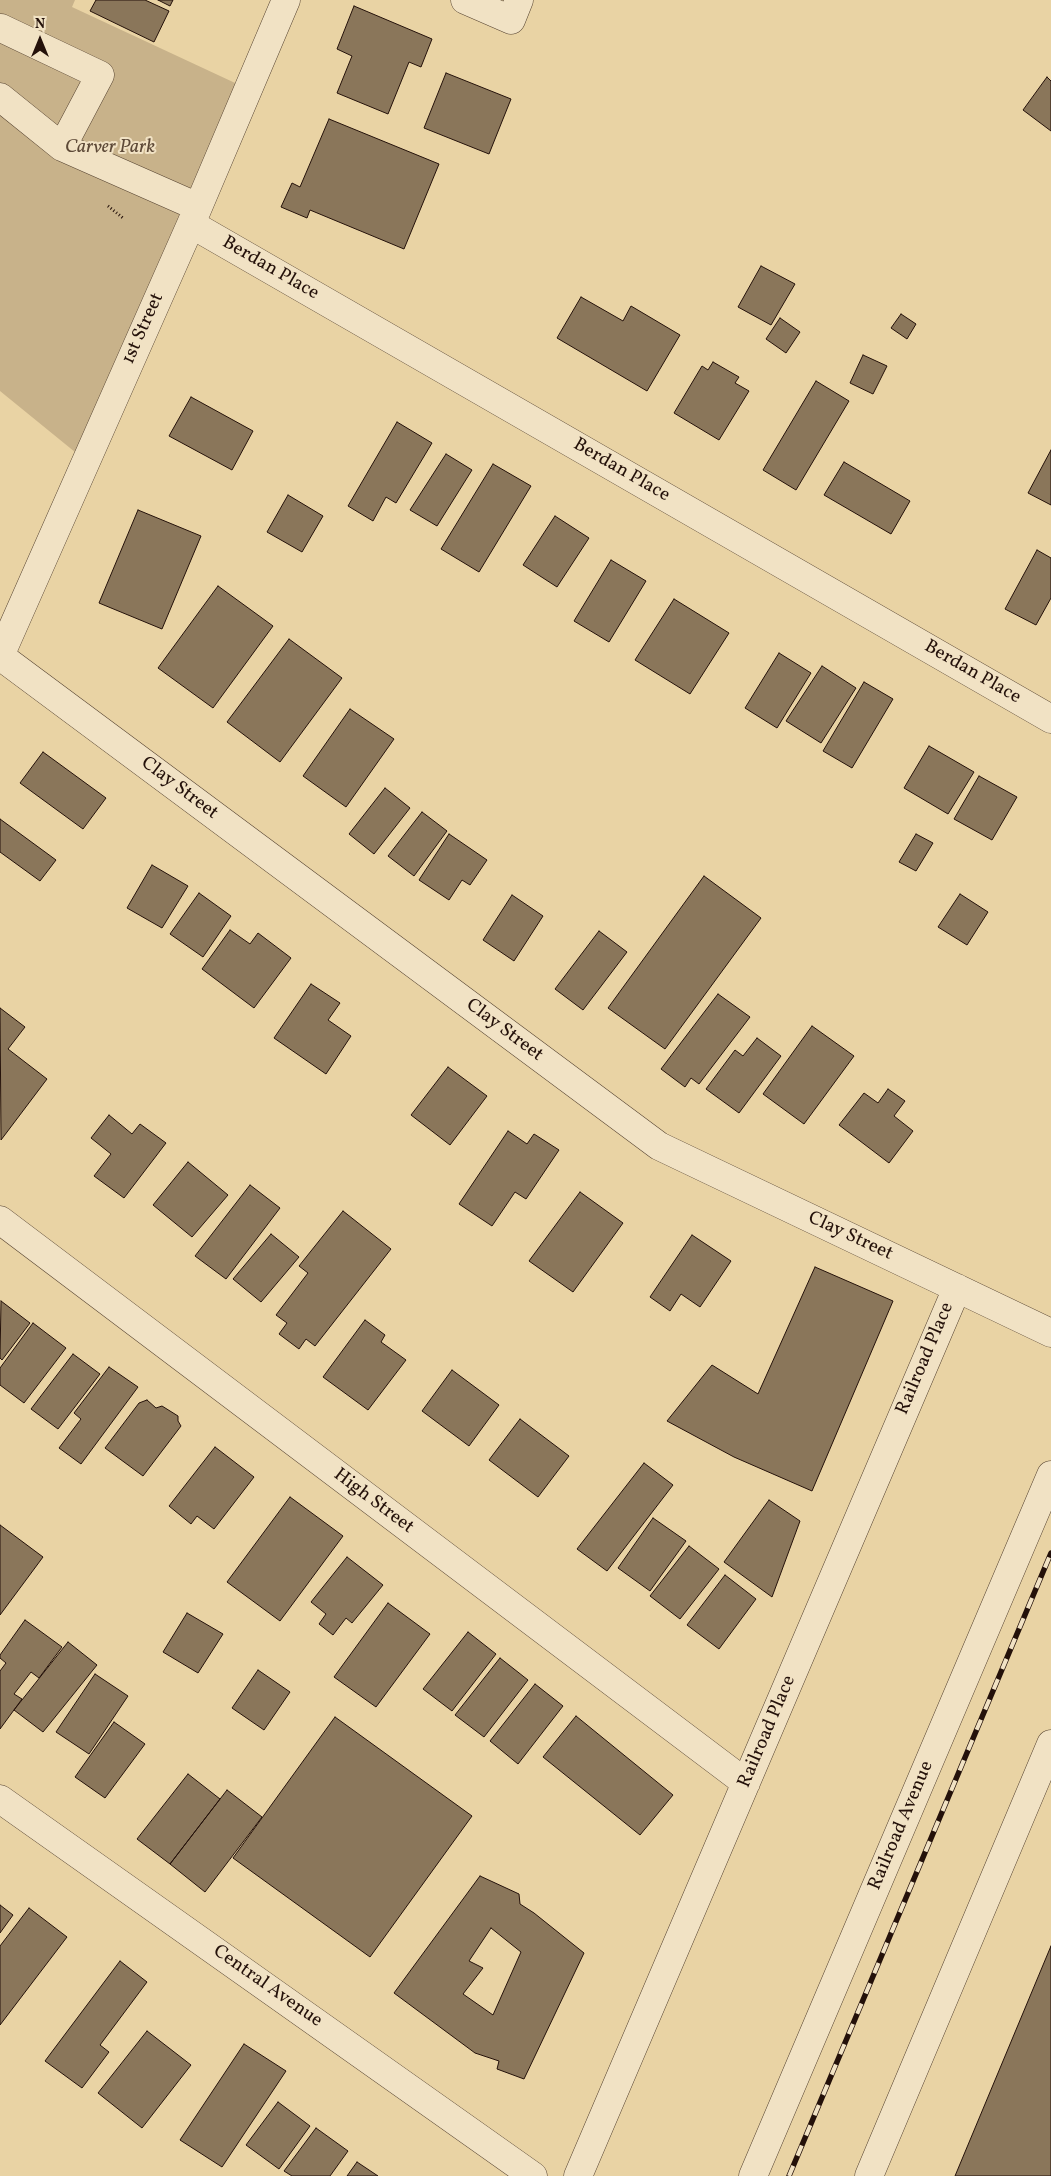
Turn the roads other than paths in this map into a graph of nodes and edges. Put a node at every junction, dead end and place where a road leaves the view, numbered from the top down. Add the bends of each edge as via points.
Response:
1 (286, 0) edge
2 (465, 0) edge
3 (519, 0) edge
4 (0, 29) edge
5 (0, 97) edge
6 (62, 147) junction
7 (194, 215) junction
8 (0, 656) edge
9 (1051, 719) edge
10 (0, 1220) edge
11 (957, 1288) junction
12 (1051, 1332) edge
13 (1051, 1475) edge
14 (1051, 1744) edge
15 (746, 1783) junction
16 (0, 1799) edge
17 (533, 2176) edge
18 (578, 2176) edge
19 (753, 2176) edge
20 (869, 2176) edge

1 - 7 street, 1st Street
2 - 3 street via 511,20
4 - 6 street via 100,75
5 - 6 street, Berdan Place
6 - 7 street, Berdan Place
7 - 8 street, 1st Street
7 - 9 street, Berdan Place
8 - 11 street, Clay Street via 659,1146
10 - 15 street, High Street
11 - 12 street, Clay Street
11 - 15 street, Railroad Place
13 - 19 street, Railroad Avenue
14 - 20 street
15 - 18 street, Railroad Place
16 - 17 street, Central Avenue

